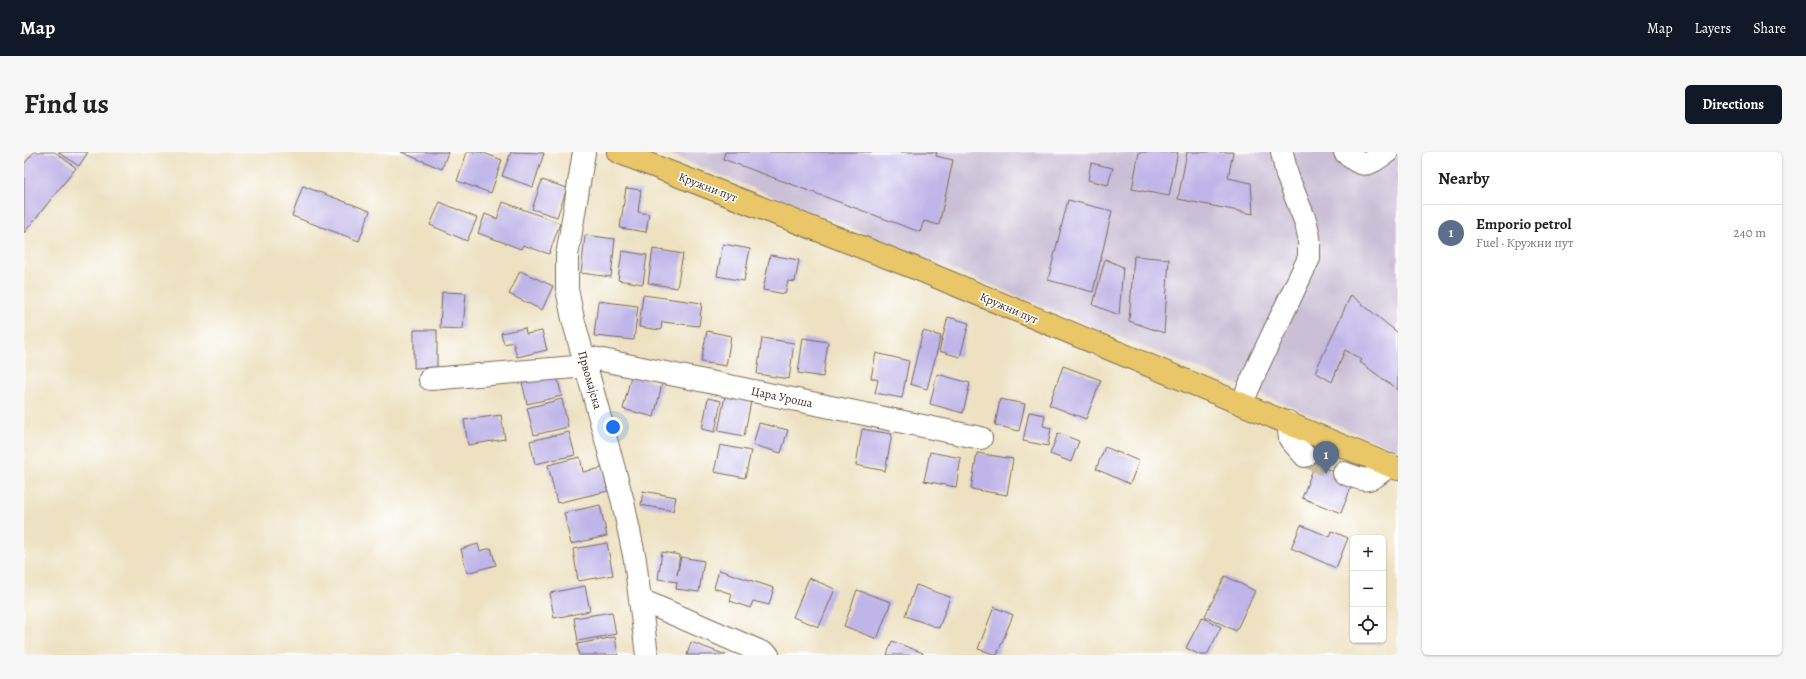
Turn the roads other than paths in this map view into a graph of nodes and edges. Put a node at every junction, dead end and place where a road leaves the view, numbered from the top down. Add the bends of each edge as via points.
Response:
1 (584, 152) edge
2 (618, 152) edge
3 (1282, 152) edge
4 (1345, 152) edge
5 (1387, 152) edge
6 (585, 361) junction
7 (430, 379) dead end
8 (1242, 403) junction
9 (1288, 422) junction
10 (981, 438) dead end
11 (1305, 456) tunnel mouth
12 (1394, 467) edge
13 (1344, 473) tunnel mouth
14 (641, 600) junction
15 (647, 655) edge
16 (768, 655) edge

1 - 6 street, Првомајска via 567,256 567,289
2 - 8 main road, Кружни пут via 920,270
3 - 8 street via 1287,175 1306,223 1309,258
4 - 5 street via 1355,162 1363,165
6 - 7 street, Цара Уроша
6 - 10 street, Цара Уроша
6 - 14 street, Првомајска via 623,502
8 - 9 main road, Кружни пут
9 - 11 street via 1290,439
9 - 12 main road, Кружни пут
12 - 13 street via 1370,480 1362,480
14 - 15 street, Првомајска
14 - 16 street

